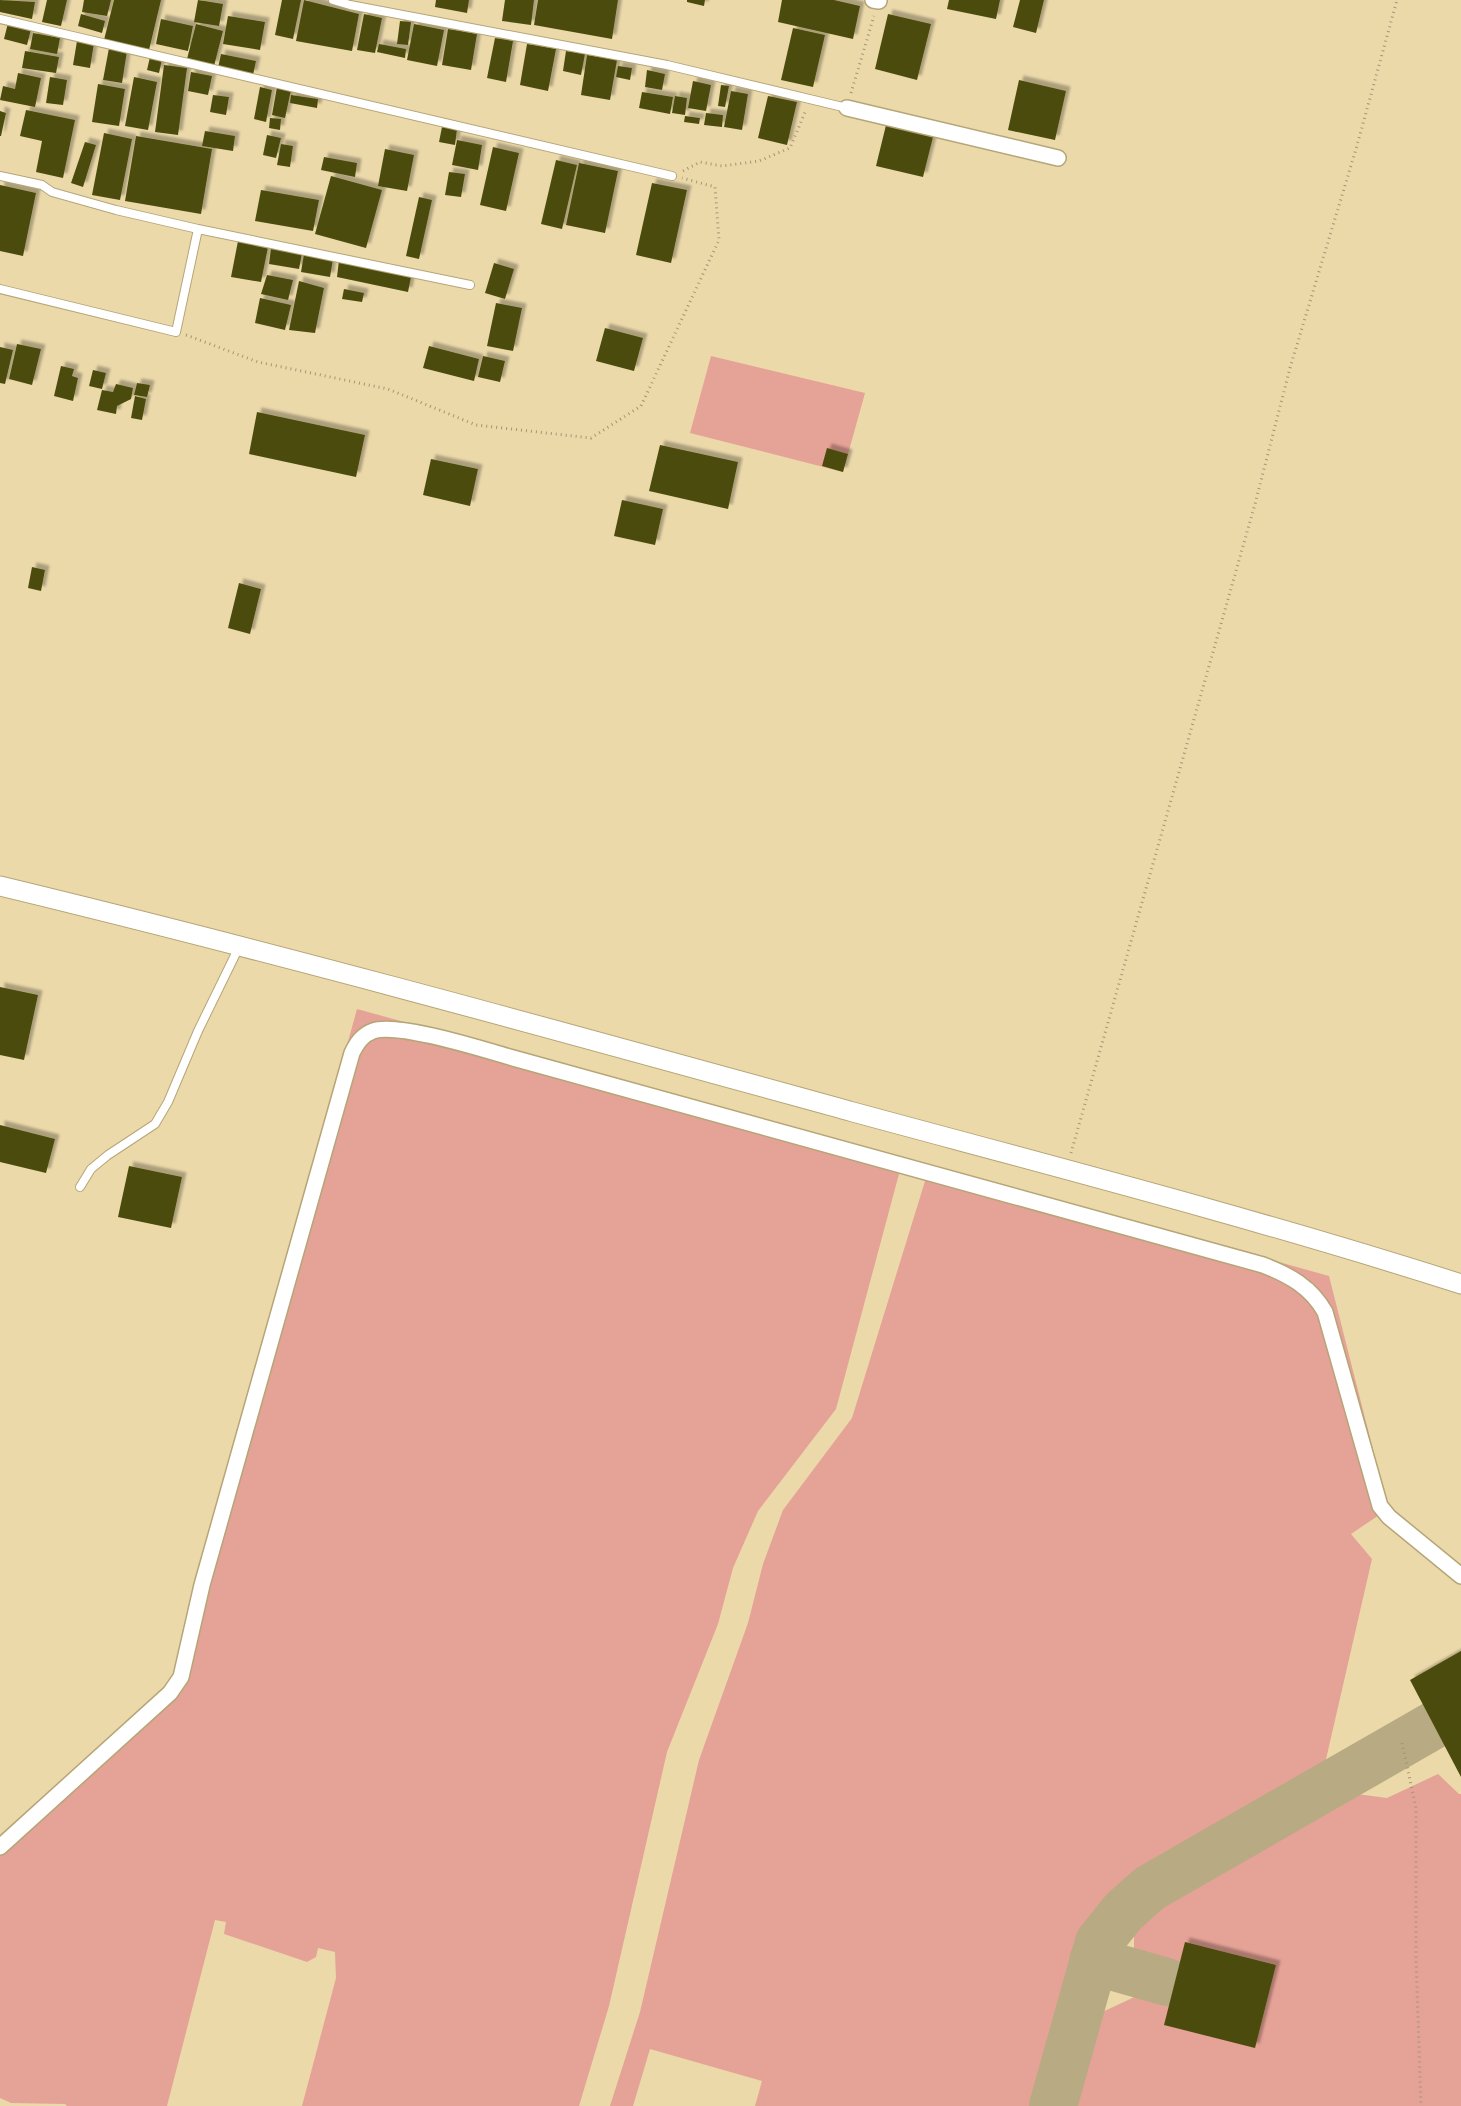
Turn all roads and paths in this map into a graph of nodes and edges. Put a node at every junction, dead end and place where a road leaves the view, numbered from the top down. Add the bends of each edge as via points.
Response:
1 (333, 0) edge
2 (1397, 0) edge
3 (876, 1) edge
4 (0, 19) edge
5 (811, 100) junction
6 (847, 108) junction
7 (1058, 158) dead end
8 (0, 176) edge
9 (672, 176) junction
10 (198, 229) junction
11 (470, 285) dead end
12 (0, 289) edge
13 (176, 332) junction
14 (0, 886) edge
15 (240, 945) junction
16 (1066, 1170) junction
17 (80, 1187) dead end
18 (1461, 1284) edge
19 (1461, 1576) edge
20 (1402, 1743) dead end
21 (0, 1847) edge
22 (1421, 2106) edge

1 - 5 lane via 666,65
2 - 16 path via 1356,150 1290,368 1252,514
3 - 6 path
4 - 9 lane
5 - 6 lane
5 - 9 path via 790,148 758,161 722,166 700,162
6 - 7 street
8 - 10 lane
9 - 13 path via 714,186 719,240 641,406 591,438 476,425 388,389 258,362
10 - 11 lane
10 - 13 lane
12 - 13 lane
14 - 15 street
15 - 16 street
15 - 17 lane via 155,1124 90,1169
16 - 18 street via 1304,1236
19 - 21 street via 1380,1506 1325,1312 1309,1290 1286,1275 1263,1265 513,1058 417,1033 382,1029 366,1034 352,1053 202,1585 181,1677 170,1693
20 - 22 path via 1416,1808 1416,1958

